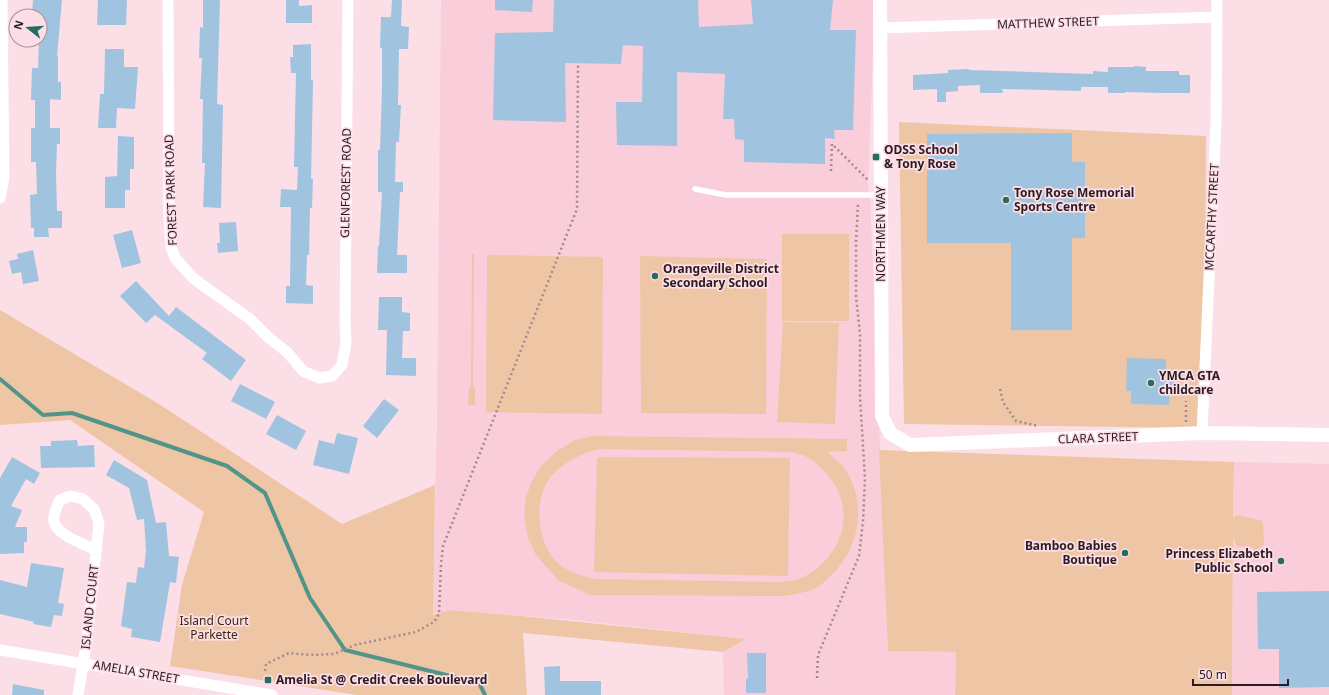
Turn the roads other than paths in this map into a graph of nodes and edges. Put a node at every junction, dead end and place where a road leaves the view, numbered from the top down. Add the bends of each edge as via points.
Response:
1 (2, 0) edge
2 (168, 0) edge
3 (348, 0) edge
4 (880, 0) edge
5 (1216, 0) edge
6 (1216, 17) junction
7 (880, 28) junction
8 (695, 189) dead end
9 (880, 193) junction
10 (0, 198) edge
11 (342, 365) joint
12 (882, 416) joint
13 (1202, 433) junction
14 (1329, 435) edge
15 (96, 550) junction
16 (0, 650) edge
17 (84, 663) junction
18 (242, 693) edge
19 (78, 695) edge
20 (272, 695) edge

1 - 10 street via 4,178
2 - 11 street, FOREST PARK ROAD via 169,215 171,247 175,258 194,279 250,319 303,371 319,378 332,376
3 - 11 street, GLENFOREST ROAD via 344,323 346,343
4 - 7 street, NORTHMEN WAY
5 - 6 street, MCCARTHY STREET
6 - 7 street, MATTHEW STREET
6 - 13 street, MCCARTHY STREET via 1216,123
7 - 9 street, NORTHMEN WAY
8 - 9 lane via 726,196 858,196
9 - 12 street, NORTHMEN WAY
12 - 13 street, CLARA STREET via 890,433 910,445
13 - 14 street, CLARA STREET
15 - 15 street, ISLAND COURT via 98,524 94,509 83,499 71,496 60,500 54,513 55,527 66,536
15 - 17 street, ISLAND COURT
16 - 17 street, AMELIA STREET
17 - 18 street, AMELIA STREET
17 - 19 street, ISLAND COURT
18 - 20 street, AMELIA STREET

